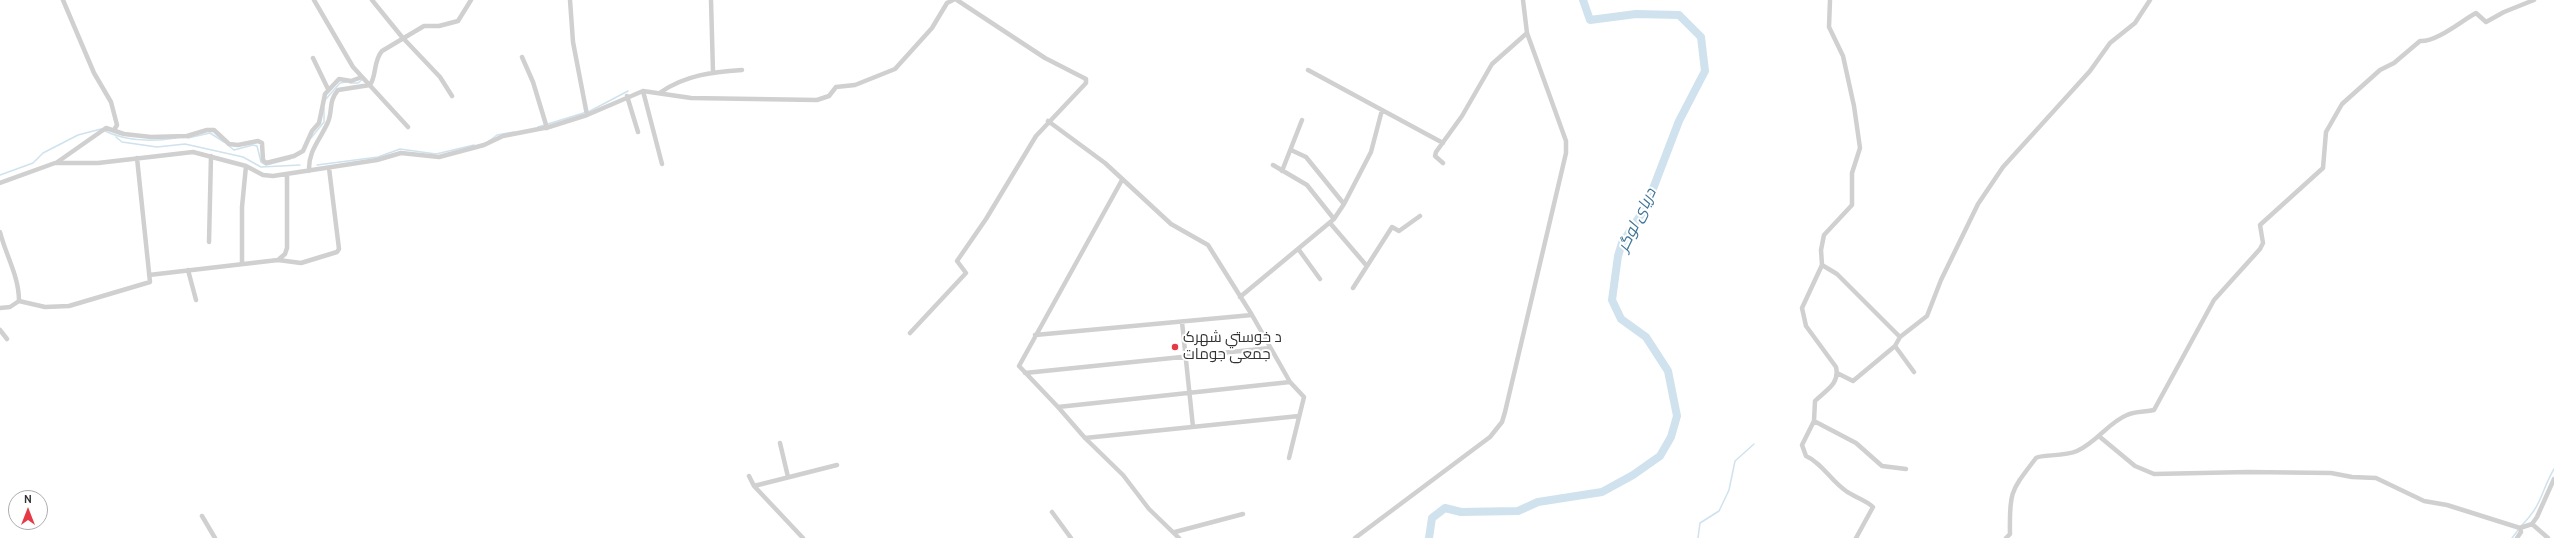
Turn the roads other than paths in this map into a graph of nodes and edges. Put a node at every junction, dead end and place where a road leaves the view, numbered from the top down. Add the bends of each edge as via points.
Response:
1 (63, 0) edge
2 (314, 0) edge
3 (372, 0) edge
4 (471, 0) edge
5 (570, 0) edge
6 (711, 0) edge
7 (953, 0) edge
8 (957, 0) edge
9 (1523, 0) edge
10 (1830, 0) edge
11 (2150, 0) edge
12 (2534, 0) edge
13 (1526, 33) junction
14 (402, 37) junction
15 (522, 57) dead end
16 (313, 58) dead end
17 (742, 70) dead end
18 (1308, 70) dead end
19 (713, 72) junction
20 (362, 77) junction
21 (370, 85) junction
22 (328, 89) junction
23 (643, 91) junction
24 (661, 92) junction
25 (452, 96) dead end
26 (627, 96) junction
27 (1382, 110) junction
28 (586, 112) junction
29 (1302, 120) dead end
30 (1048, 121) junction
31 (408, 127) dead end
32 (547, 128) junction
33 (114, 130) junction
34 (638, 132) dead end
35 (1443, 143) junction
36 (1291, 150) junction
37 (211, 156) junction
38 (137, 158) junction
39 (55, 163) junction
40 (1443, 163) dead end
41 (662, 164) dead end
42 (1273, 165) dead end
43 (246, 166) junction
44 (329, 168) junction
45 (309, 171) junction
46 (1282, 171) junction
47 (286, 174) junction
48 (1122, 180) junction
49 (0, 183) edge
50 (1344, 204) junction
51 (1420, 216) dead end
52 (1332, 221) junction
53 (0, 232) edge
54 (209, 242) dead end
55 (1299, 250) junction
56 (278, 260) junction
57 (242, 264) junction
58 (1822, 264) junction
59 (1366, 266) junction
60 (188, 270) junction
61 (150, 275) junction
62 (1320, 279) dead end
63 (1353, 288) dead end
64 (1240, 297) junction
65 (196, 300) dead end
66 (18, 301) junction
67 (0, 308) edge
68 (1252, 315) junction
69 (1182, 322) junction
70 (0, 330) edge
71 (910, 333) dead end
72 (1035, 335) junction
73 (1900, 337) junction
74 (7, 338) dead end
75 (1894, 346) junction
76 (1270, 348) junction
77 (1185, 357) junction
78 (1914, 372) dead end
79 (1025, 373) junction
80 (1837, 373) junction
81 (1290, 382) junction
82 (1188, 392) junction
83 (1058, 407) junction
84 (1299, 416) junction
85 (1814, 421) junction
86 (1193, 427) junction
87 (2100, 437) junction
88 (1085, 438) junction
89 (780, 443) dead end
90 (1289, 458) dead end
91 (837, 465) dead end
92 (1906, 469) dead end
93 (749, 476) dead end
94 (788, 477) junction
95 (2554, 479) edge
96 (754, 486) junction
97 (1052, 512) dead end
98 (1243, 514) dead end
99 (202, 516) dead end
100 (2532, 524) junction
101 (2520, 528) junction
102 (1175, 532) junction
103 (215, 538) edge
104 (803, 538) edge
105 (1071, 538) edge
106 (1179, 538) edge
107 (1355, 538) edge
108 (1856, 538) edge
109 (2006, 538) edge
110 (2517, 538) edge
111 (2548, 538) edge

1 - 33 street via 94,73 111,102 117,125
2 - 20 street
3 - 14 street
4 - 14 street via 458,21 439,26 424,26
5 - 28 street via 573,42
6 - 19 street
7 - 24 street via 947,3 932,28 895,69 855,84 836,87 829,96 817,100 691,98
8 - 30 street via 1045,58 1086,79 1086,83
9 - 13 street
10 - 58 street via 1829,27 1843,56 1860,148 1852,173 1852,204 1824,235
11 - 73 street via 2135,23 2110,43 2090,71 2003,168 1978,204 1941,280 1927,316
12 - 87 street via 2486,22 2476,13 2447,32 2420,41 2394,63 2380,70 2346,100 2326,132 2323,168 2260,225 2263,243 2260,249 2214,300 2154,410 2125,415
13 - 35 street via 1492,64
13 - 107 street via 1566,141 1566,153 1502,422 1490,437
14 - 21 street via 378,54 373,72 374,79
14 - 25 street via 440,77
15 - 32 street
16 - 22 street
17 - 19 street
18 - 27 street
19 - 24 street via 672,84
20 - 21 street
20 - 22 street via 351,81 339,79
21 - 31 street
21 - 45 street via 338,90 332,97 329,121 309,157
22 - 33 street via 319,123 312,131 303,152 272,162 266,163 263,160 262,143 258,141 229,144 214,130 187,136 151,137 124,134
23 - 24 street
23 - 26 street
23 - 41 street
26 - 28 street
26 - 34 street
27 - 35 street
27 - 50 street via 1371,152
28 - 32 street
29 - 36 street
30 - 48 street via 1106,163
30 - 71 street via 957,261 966,273
32 - 44 street via 503,136 484,145 439,157 401,152 377,160
33 - 39 street via 106,128
35 - 40 street via 1435,156
36 - 46 street
36 - 50 street via 1306,157
37 - 38 street via 193,152
37 - 43 street
37 - 54 street
38 - 39 street via 98,163
38 - 61 street
39 - 49 street
42 - 46 street
43 - 47 street via 263,175
43 - 57 street via 242,206
44 - 45 street
44 - 56 street via 339,250 321,259 301,264
45 - 47 street
46 - 52 street via 1307,185
47 - 56 street via 287,248
48 - 64 street via 1171,224 1208,245
48 - 72 street
50 - 52 street
51 - 59 street via 1399,231 1392,227
52 - 55 street
52 - 59 street
53 - 66 street via 19,290
55 - 62 street
55 - 64 street
56 - 57 street
57 - 60 street
58 - 73 street via 1836,274
58 - 80 street via 1802,313 1806,326 1836,366
59 - 63 street
60 - 61 street
60 - 65 street
61 - 66 street via 150,282 147,284 69,306 45,307
64 - 68 street
66 - 67 street via 10,307
68 - 69 street
68 - 76 street
69 - 72 street
69 - 77 street
70 - 74 street
72 - 79 street via 1019,364
73 - 75 street
75 - 78 street
75 - 80 street via 1853,381
76 - 77 street
76 - 81 street
77 - 79 street
77 - 82 street
79 - 83 street
80 - 85 street via 1836,380 1815,401
81 - 82 street
81 - 84 street via 1304,397
82 - 83 street
82 - 86 street
83 - 88 street
84 - 86 street
84 - 90 street
85 - 92 street via 1856,442 1882,466
85 - 108 street via 1802,440 1806,456 1814,459 1845,491 1873,507
86 - 88 street
87 - 101 street via 2135,466 2154,474 2331,473 2376,478 2424,501 2447,505
87 - 109 street via 2066,456 2036,458 2014,486 2008,519 2010,534
88 - 102 street via 1123,474 1149,509
89 - 94 street
91 - 94 street
93 - 96 street
94 - 96 street
95 - 100 street
96 - 104 street
97 - 105 street
98 - 102 street
99 - 103 street
100 - 101 street
100 - 111 street
101 - 110 street via 2521,532
102 - 106 street

